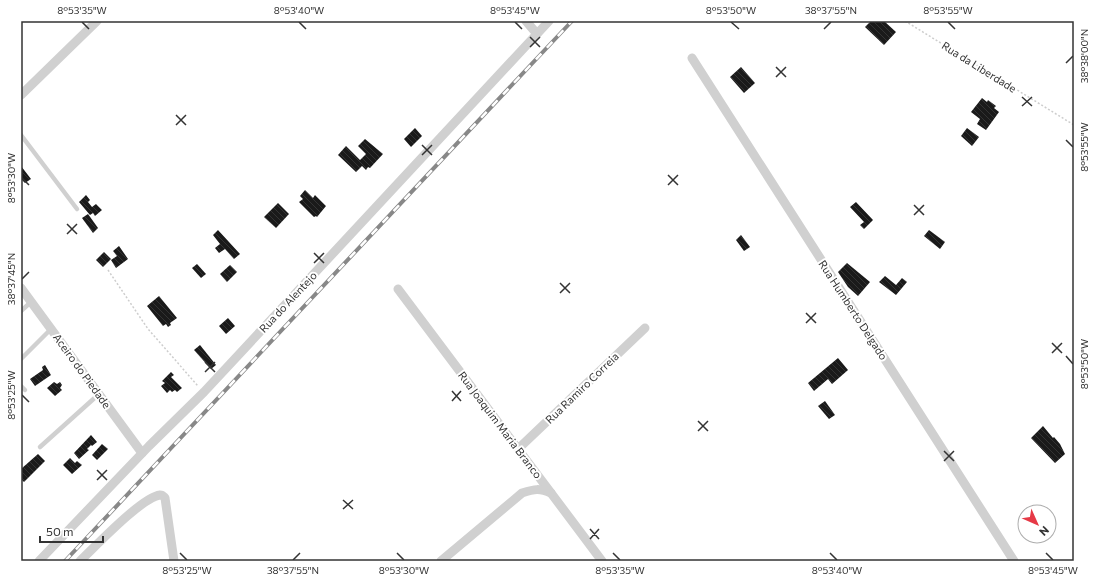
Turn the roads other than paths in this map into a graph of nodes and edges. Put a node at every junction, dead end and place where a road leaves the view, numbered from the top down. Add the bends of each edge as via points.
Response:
1 (97, 21) edge
2 (526, 21) edge
3 (549, 21) edge
4 (537, 34) junction
5 (692, 58) dead end
6 (21, 95) edge
7 (21, 135) edge
8 (78, 209) dead end
9 (21, 288) edge
10 (398, 289) dead end
11 (31, 302) junction
12 (21, 311) edge
13 (645, 328) dead end
14 (51, 329) junction
15 (21, 359) edge
16 (21, 386) edge
17 (25, 390) dead end
18 (99, 394) junction
19 (40, 447) dead end
20 (518, 449) junction
21 (142, 453) junction
22 (533, 469) junction
23 (522, 493) junction
24 (551, 493) junction
25 (39, 561) edge
26 (80, 561) edge
27 (174, 561) edge
28 (441, 561) edge
29 (602, 561) edge
30 (1014, 561) edge

1 - 6 street
2 - 4 street
3 - 4 street, Rua do Alentejo
4 - 21 street, Rua do Alentejo via 204,392
5 - 30 street, Rua Humberto Delgado
7 - 8 lane
9 - 11 street, Aceiro do Piedade
10 - 20 street, Rua Joaquim Maria Branco
11 - 12 lane
11 - 14 street, Aceiro do Piedade
13 - 20 street, Rua Ramiro Correia
14 - 15 lane
14 - 18 street, Aceiro do Piedade
16 - 17 lane
18 - 19 lane
18 - 21 street, Aceiro do Piedade
20 - 22 street, Rua Joaquim Maria Branco
21 - 25 street, Rua do Alentejo
22 - 23 street via 531,486
22 - 24 street, Rua Joaquim Maria Branco
23 - 24 street via 540,489
23 - 28 street
24 - 29 street, Rua Joaquim Maria Branco
26 - 27 street via 139,507 160,495 165,498

